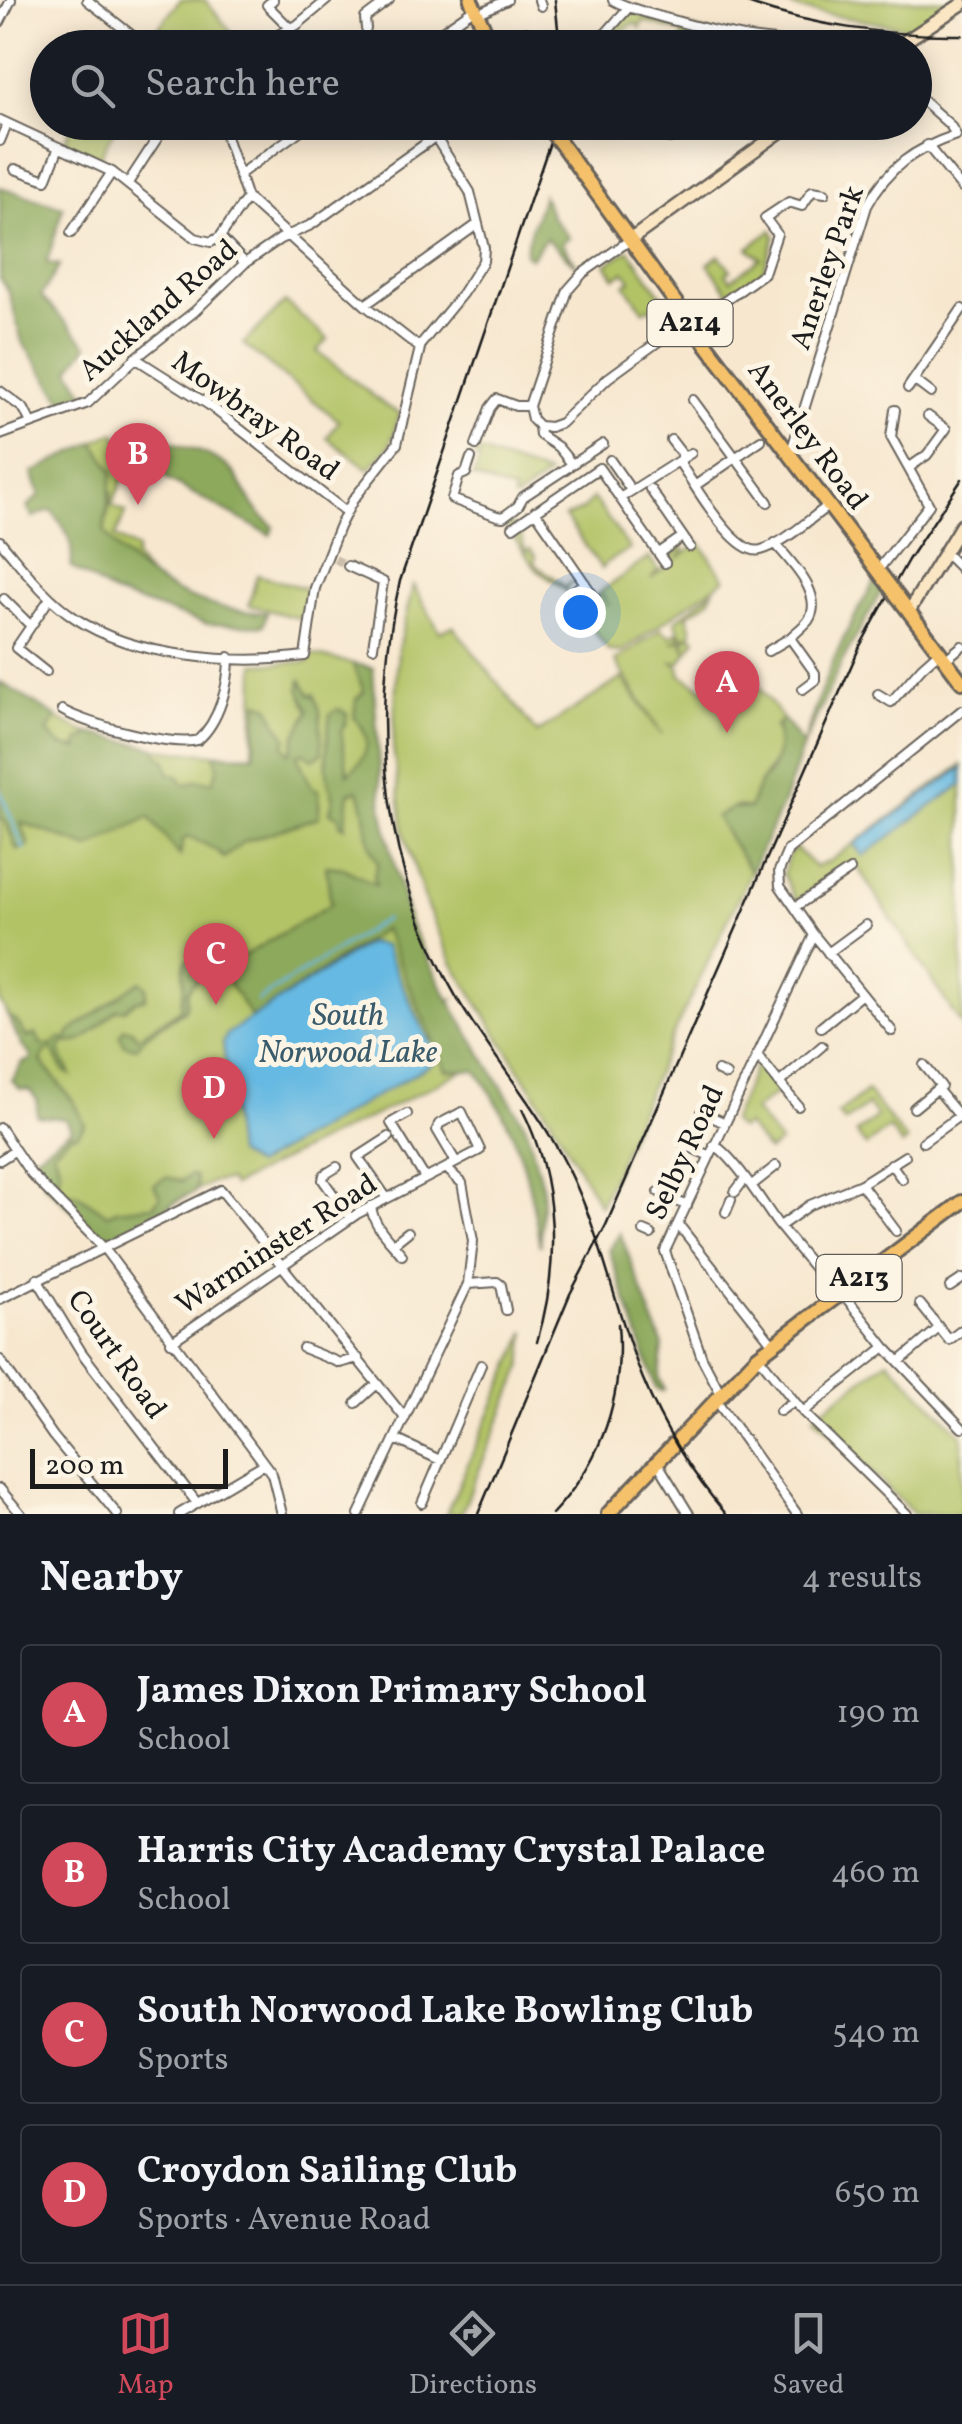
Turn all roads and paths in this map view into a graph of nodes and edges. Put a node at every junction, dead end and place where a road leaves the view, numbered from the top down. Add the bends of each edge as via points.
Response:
1 (11, 0) edge
2 (327, 0) edge
3 (388, 0) edge
4 (507, 0) edge
5 (614, 0) edge
6 (90, 1) edge
7 (278, 2) edge
8 (962, 4) edge
9 (474, 7) edge
10 (629, 7) junction
11 (0, 22) edge
12 (290, 28) junction
13 (366, 29) dead end
14 (126, 30) edge
15 (286, 30) edge
16 (443, 30) edge
17 (485, 30) edge
18 (609, 30) edge
19 (718, 30) edge
20 (922, 30) edge
21 (932, 109) edge
22 (4, 122) edge
23 (30, 134) edge
24 (43, 140) edge
25 (157, 140) edge
26 (230, 140) edge
27 (287, 140) edge
28 (433, 140) edge
29 (437, 140) edge
30 (558, 140) edge
31 (768, 140) edge
32 (0, 141) edge
33 (927, 145) junction
34 (58, 147) junction
35 (15, 169) dead end
36 (112, 172) junction
37 (240, 174) junction
38 (128, 182) junction
39 (962, 188) edge
40 (826, 192) dead end
41 (247, 198) junction
42 (766, 218) junction
43 (478, 224) junction
44 (756, 224) dead end
45 (71, 232) dead end
46 (288, 236) junction
47 (220, 237) junction
48 (630, 240) junction
49 (245, 263) junction
50 (365, 305) junction
51 (962, 308) edge
52 (698, 318) junction
53 (951, 324) junction
54 (962, 331) edge
55 (420, 348) junction
56 (136, 358) junction
57 (0, 390) edge
58 (931, 393) dead end
59 (693, 400) dead end
60 (529, 406) junction
61 (895, 410) dead end
62 (928, 416) dead end
63 (32, 424) junction
64 (539, 426) junction
65 (0, 434) edge
66 (671, 440) dead end
67 (760, 440) dead end
68 (603, 444) dead end
69 (476, 445) dead end
70 (690, 453) dead end
71 (790, 455) junction
72 (471, 458) dead end
73 (733, 458) junction
74 (680, 459) junction
75 (610, 460) dead end
76 (572, 464) junction
77 (910, 466) junction
78 (696, 485) junction
79 (650, 489) dead end
80 (631, 490) junction
81 (620, 498) junction
82 (768, 502) dead end
83 (828, 506) junction
84 (346, 512) junction
85 (535, 512) junction
86 (962, 524) edge
87 (513, 527) dead end
88 (682, 537) junction
89 (0, 541) edge
90 (775, 543) junction
91 (690, 547) dead end
92 (659, 553) junction
93 (945, 554) junction
94 (665, 563) dead end
95 (348, 566) tunnel mouth
96 (962, 570) edge
97 (880, 573) junction
98 (584, 583) junction
99 (570, 594) dead end
100 (50, 598) junction
101 (595, 598) dead end
102 (4, 600) dead end
103 (906, 608) junction
104 (30, 626) junction
105 (790, 638) junction
106 (373, 646) dead end
107 (962, 646) edge
108 (768, 651) dead end
109 (943, 655) junction
110 (229, 658) junction
111 (46, 672) dead end
112 (962, 682) edge
113 (804, 689) dead end
114 (878, 694) dead end
115 (62, 710) dead end
116 (962, 710) edge
117 (850, 870) dead end
118 (795, 907) junction
119 (867, 926) dead end
120 (814, 935) junction
121 (828, 953) junction
122 (862, 994) junction
123 (821, 1027) dead end
124 (892, 1030) dead end
125 (822, 1046) dead end
126 (757, 1055) junction
127 (924, 1065) dead end
128 (725, 1075) dead end
129 (779, 1083) junction
130 (744, 1084) junction
131 (937, 1088) junction
132 (798, 1106) dead end
133 (914, 1108) dead end
134 (701, 1112) dead end
135 (407, 1114) dead end
136 (961, 1118) edge
137 (725, 1123) junction
138 (0, 1128) edge
139 (389, 1136) dead end
140 (923, 1142) dead end
141 (685, 1145) dead end
142 (714, 1146) junction
143 (14, 1151) junction
144 (710, 1156) junction
145 (905, 1156) dead end
146 (358, 1157) junction
147 (0, 1160) edge
148 (456, 1162) junction
149 (891, 1164) junction
150 (776, 1166) dead end
151 (446, 1168) junction
152 (424, 1178) junction
153 (902, 1180) dead end
154 (748, 1183) junction
155 (861, 1184) junction
156 (659, 1192) dead end
157 (386, 1197) junction
158 (372, 1206) junction
159 (687, 1206) junction
160 (960, 1209) edge
161 (726, 1212) dead end
162 (350, 1218) junction
163 (678, 1224) junction
164 (780, 1226) junction
165 (896, 1231) dead end
166 (408, 1232) dead end
167 (650, 1234) dead end
168 (668, 1242) junction
169 (393, 1244) junction
170 (103, 1247) junction
171 (402, 1254) dead end
172 (282, 1263) junction
173 (37, 1279) junction
174 (962, 1279) edge
175 (468, 1284) junction
176 (950, 1287) dead end
177 (839, 1293) junction
178 (0, 1298) edge
179 (920, 1304) dead end
180 (506, 1310) dead end
181 (939, 1328) junction
182 (962, 1330) edge
183 (171, 1342) junction
184 (773, 1344) junction
185 (885, 1347) junction
186 (303, 1348) dead end
187 (758, 1356) junction
188 (358, 1358) junction
189 (0, 1360) edge
190 (899, 1362) junction
191 (481, 1365) dead end
192 (377, 1384) junction
193 (718, 1397) junction
194 (794, 1400) junction
195 (356, 1403) dead end
196 (780, 1411) dead end
197 (803, 1412) junction
198 (406, 1418) junction
199 (962, 1428) edge
200 (395, 1439) junction
201 (440, 1460) junction
202 (657, 1462) junction
203 (264, 1464) junction
204 (0, 1489) edge
205 (196, 1503) junction
206 (422, 1503) dead end
207 (21, 1514) edge
208 (117, 1514) edge
209 (178, 1514) edge
210 (282, 1514) edge
211 (359, 1514) edge
212 (608, 1514) edge
213 (689, 1514) edge
214 (797, 1514) edge
215 (907, 1514) edge

1 - 11 street
2 - 12 street
3 - 13 street via 365,18
4 - 9 street
5 - 10 street
6 - 14 street
7 - 12 street via 268,5
8 - 20 street
9 - 16 street
9 - 17 main road
10 - 18 street
10 - 19 street
12 - 15 street
21 - 33 street, Anerley Park via 956,135
22 - 23 street
22 - 32 street
24 - 34 street
25 - 38 street
26 - 37 street
27 - 37 street
28 - 46 street, Auckland Road
29 - 43 street via 470,192
30 - 48 main road, Anerley Road / A214, bridge
31 - 48 street
33 - 39 street
33 - 71 street, Anerley Park via 898,162 866,206
34 - 35 street via 46,180
34 - 36 street
36 - 38 street
36 - 45 street
37 - 41 street
38 - 47 street via 195,238
40 - 42 street via 812,191 802,206 788,202
41 - 46 street
41 - 47 street
42 - 44 street
42 - 52 street via 777,237 764,273
43 - 50 street
43 - 55 street via 484,254 479,272
46 - 49 street, Auckland Road
46 - 50 street
47 - 49 street
48 - 52 main road, Anerley Road / A214
48 - 60 street via 568,290
49 - 56 street, Auckland Road
50 - 55 street
51 - 53 street
52 - 64 street via 608,378 561,423
52 - 71 main road, Anerley Road / A214
53 - 54 street
53 - 58 street via 911,384
55 - 84 street via 397,444
56 - 63 street, Auckland Road via 83,406
56 - 84 street, Mowbray Road via 209,405
57 - 63 street
59 - 73 street
60 - 64 street
60 - 69 street via 497,399
61 - 77 street via 892,437
62 - 77 street via 946,429
63 - 65 street, Auckland Road
64 - 76 street via 540,435
66 - 74 street
67 - 73 street
68 - 76 street
70 - 74 street
71 - 83 main road, Anerley Road / A214
72 - 76 street via 452,499 503,517
73 - 78 street
73 - 82 street
74 - 78 street
74 - 80 street
75 - 80 street
77 - 97 street via 929,505
78 - 90 street via 738,544 758,551
79 - 88 street
80 - 81 street
81 - 85 street via 598,468
81 - 92 street
83 - 90 street
83 - 97 main road, Anerley Road / A214
84 - 110 street via 315,588 306,656
85 - 87 street
85 - 98 street
86 - 93 street
88 - 91 street
88 - 92 street
89 - 100 street
90 - 105 street via 812,600 808,622
92 - 94 street
93 - 96 street
93 - 103 street
95 - 106 street via 383,582
97 - 103 main road, Anerley Road / A214, bridge
98 - 99 street
98 - 101 street
100 - 104 street
100 - 110 street via 113,639
102 - 104 street
103 - 109 main road, Anerley Road / A214
104 - 111 street via 16,648
105 - 108 street
105 - 113 street via 815,673
107 - 109 street
109 - 112 main road, Anerley Road / A214
109 - 114 street via 891,702
110 - 115 street via 213,720 198,740 148,737
116 - 118 street via 788,850 780,886
117 - 118 street
118 - 120 street
119 - 121 street
120 - 121 street
120 - 126 street, Selby Road
121 - 122 street
122 - 123 street
122 - 124 street
125 - 129 street
126 - 129 street
126 - 130 street, Selby Road
127 - 131 street
128 - 130 street
129 - 132 street
130 - 137 street, Selby Road
131 - 133 street
131 - 136 street
134 - 137 street
135 - 152 street via 391,1122
136 - 140 street
137 - 142 street, Selby Road
138 - 143 street
139 - 146 street
141 - 144 street
142 - 144 street, Selby Road
142 - 154 street
143 - 147 street
143 - 170 street
144 - 159 street, Selby Road
145 - 149 street
146 - 157 street
146 - 162 street via 324,1175
148 - 148 street via 437,1130 462,1112 481,1146
148 - 151 street, Warminster Road
149 - 153 street
149 - 155 street
150 - 154 street
151 - 152 street, Warminster Road
151 - 175 street via 462,1184 473,1241
152 - 157 street, Warminster Road
154 - 161 street
154 - 164 street
155 - 164 street
155 - 165 street
156 - 159 street
157 - 158 street, Warminster Road
158 - 162 street, Warminster Road
158 - 169 street
159 - 163 street, Selby Road
160 - 177 main road, A213
162 - 172 street, Warminster Road
163 - 168 street, Selby Road
163 - 184 street
164 - 177 street
166 - 169 street
167 - 168 street
168 - 193 street, Selby Road via 666,1260
169 - 171 street
170 - 172 street via 221,1190
170 - 173 street
170 - 183 street
172 - 183 street, Warminster Road
172 - 188 street
173 - 178 street
173 - 205 street, Court Road via 82,1353
174 - 176 street
175 - 180 street via 497,1282
175 - 198 street
177 - 184 main road, A213
177 - 185 street
179 - 181 street
181 - 182 street via 949,1340
181 - 190 street
183 - 203 street
184 - 187 main road, A213
185 - 190 street
185 - 197 street
186 - 188 street via 340,1363
187 - 193 main road, A213
187 - 194 street
188 - 192 street
189 - 208 street
190 - 199 street
191 - 201 street
192 - 195 street
192 - 198 street
193 - 202 main road, A213
193 - 214 street, Selby Road
194 - 196 street
194 - 197 street
197 - 215 street
198 - 200 street
200 - 201 street
200 - 211 street
201 - 206 street
202 - 212 main road, A213
202 - 213 street
203 - 205 street
203 - 210 street
204 - 207 street
205 - 209 street

